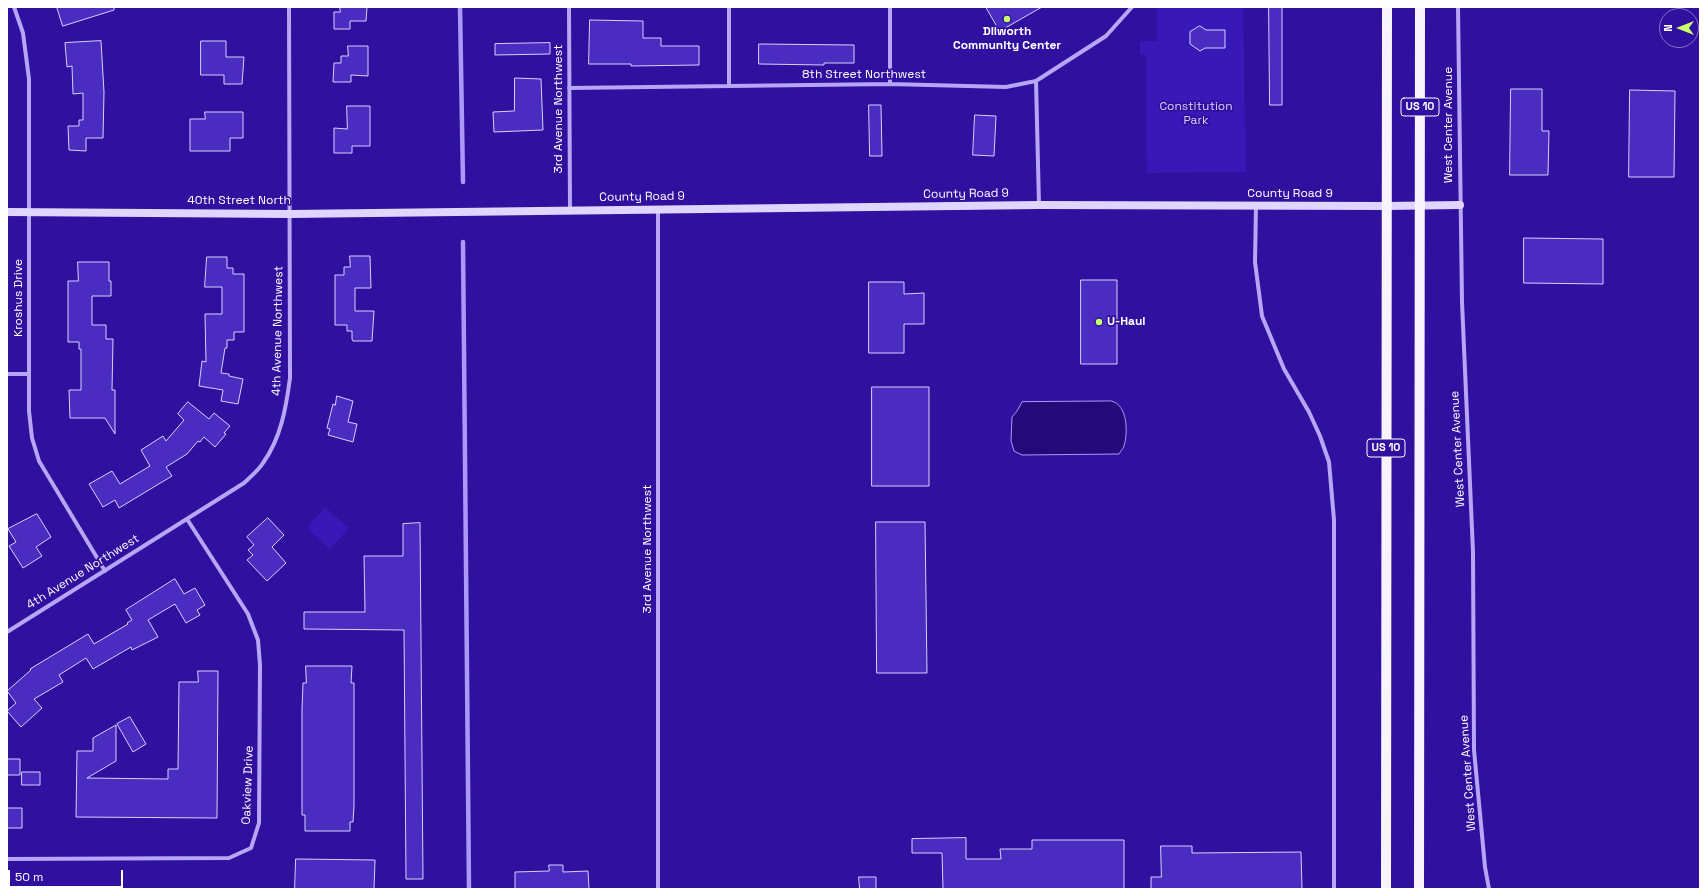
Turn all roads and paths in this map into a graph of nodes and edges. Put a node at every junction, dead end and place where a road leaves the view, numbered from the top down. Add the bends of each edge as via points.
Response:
1 (14, 7) edge
2 (290, 7) edge
3 (569, 7) edge
4 (729, 7) edge
5 (890, 7) edge
6 (1132, 7) edge
7 (1387, 7) edge
8 (1420, 7) edge
9 (1458, 7) edge
10 (1036, 81) junction
11 (890, 84) junction
12 (729, 86) junction
13 (569, 88) junction
14 (1039, 205) junction
15 (1460, 205) junction
16 (1256, 206) junction
17 (1386, 206) junction
18 (1419, 206) junction
19 (658, 209) junction
20 (570, 210) junction
21 (7, 212) edge
22 (30, 212) junction
23 (471, 212) joint
24 (290, 214) junction
25 (7, 374) edge
26 (29, 374) junction
27 (187, 519) junction
28 (105, 571) junction
29 (7, 632) edge
30 (7, 859) edge
31 (658, 889) edge
32 (1334, 889) edge
33 (1386, 889) edge
34 (1419, 889) edge
35 (1489, 889) edge

1 - 22 street, Kroshus Drive via 23,33 29,79
2 - 24 street, 4th Avenue Northwest
3 - 13 street, 3rd Avenue Northwest
4 - 12 street
5 - 11 street
6 - 10 street, 8th Street Northwest via 1106,36
7 - 17 main road, US 10
8 - 18 main road, US 10
9 - 15 street, West Center Avenue
10 - 11 street, 8th Street Northwest via 1006,87
10 - 14 street
11 - 12 street, 8th Street Northwest
12 - 13 street, 8th Street Northwest
13 - 20 street, 3rd Avenue Northwest
14 - 16 street, County Road 9
14 - 19 street, County Road 9
15 - 18 street, County Road 9
15 - 35 street, West Center Avenue via 1472,552 1474,750
16 - 17 street, County Road 9
16 - 32 street via 1255,262 1262,316 1284,369 1320,436 1329,462 1332,487
17 - 18 street, County Road 9
17 - 33 main road, US 10
18 - 34 main road, US 10
19 - 20 street, County Road 9
19 - 31 street, 3rd Avenue Northwest
20 - 23 street, County Road 9
21 - 22 street, 40th Street North
22 - 24 street, 40th Street North
22 - 26 street, Kroshus Drive
23 - 24 street, 40th Street North
24 - 27 street, 4th Avenue Northwest via 290,378 286,409 277,438 263,464 244,484
25 - 26 street
26 - 28 street, Kroshus Drive via 32,438 40,461
27 - 28 street, 4th Avenue Northwest
27 - 30 street, Oakview Drive via 248,614 258,640 260,823 251,848 229,858
28 - 29 street, 4th Avenue Northwest

